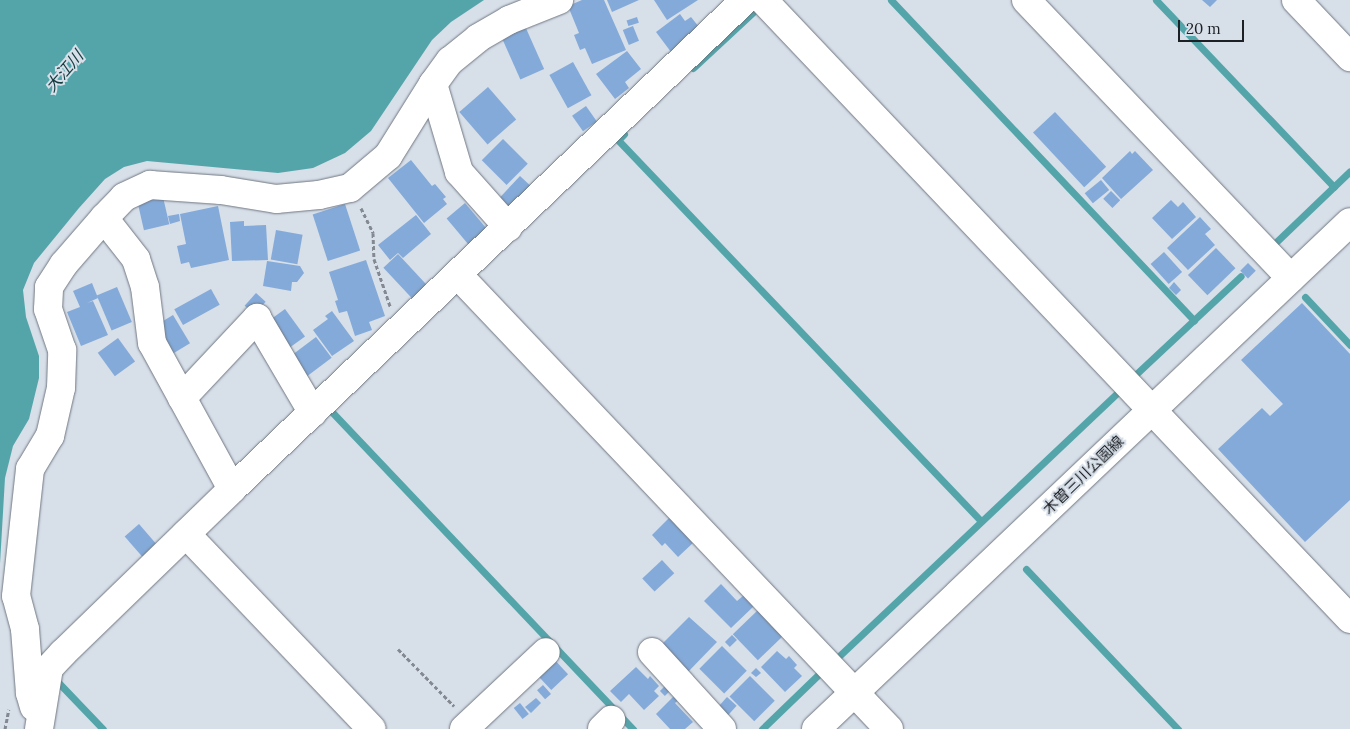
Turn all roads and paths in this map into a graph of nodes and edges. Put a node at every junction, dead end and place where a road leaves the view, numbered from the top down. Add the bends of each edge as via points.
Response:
1 (559, 0) edge
2 (745, 0) edge
3 (763, 0) edge
4 (1026, 0) edge
5 (1296, 0) edge
6 (1350, 57) edge
7 (433, 84) junction
8 (350, 188) junction
9 (104, 218) junction
10 (1350, 222) edge
11 (508, 227) junction
12 (458, 275) junction
13 (1291, 278) junction
14 (399, 331) junction
15 (182, 398) junction
16 (1151, 410) junction
17 (313, 413) junction
18 (232, 489) junction
19 (186, 534) junction
20 (1350, 619) edge
21 (398, 649) dead end
22 (546, 652) dead end
23 (652, 652) dead end
24 (854, 693) junction
25 (468, 726) edge
26 (40, 727) edge
27 (372, 729) edge
28 (722, 729) edge
29 (816, 729) edge
30 (889, 729) edge

1 - 7 street via 509,20 478,38 450,61
2 - 11 street
3 - 16 street
4 - 13 street
5 - 6 street
7 - 8 street via 388,156
7 - 11 street via 460,172
8 - 9 street via 276,198 150,185 124,197
8 - 14 path via 374,233 374,259
9 - 15 street via 136,259 145,287 152,344
9 - 26 street via 64,264 49,287 48,309 62,350 61,388 50,436 30,469 16,596 26,629 30,693
10 - 13 street, 木曽三川公園線
11 - 12 street
12 - 14 street
12 - 24 street
13 - 16 street, 木曽三川公園線
14 - 17 street
15 - 17 street via 257,318
15 - 18 street
16 - 20 street
16 - 24 street, 木曽三川公園線
17 - 18 street
18 - 19 street
19 - 26 street via 49,668
19 - 27 street
21 - 25 path
22 - 25 street
23 - 28 street
24 - 29 street, 木曽三川公園線
24 - 30 street

